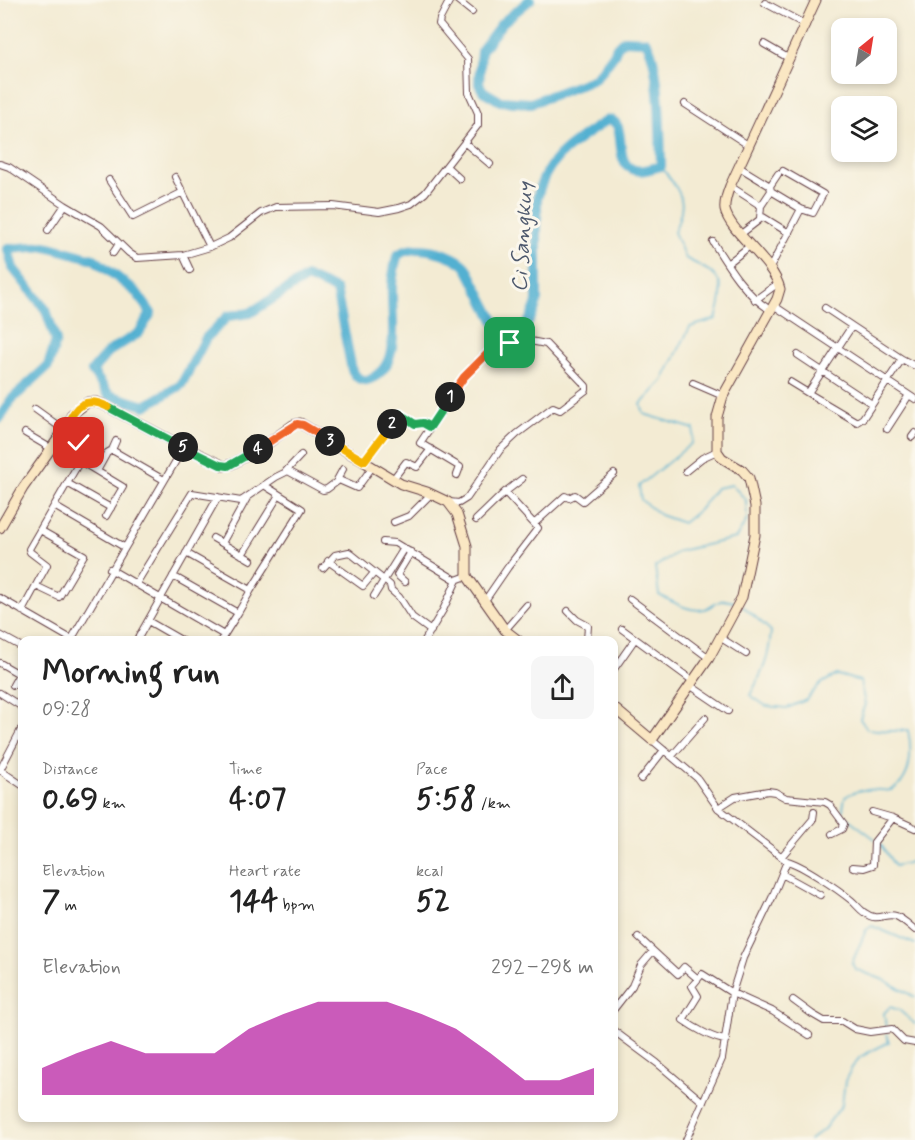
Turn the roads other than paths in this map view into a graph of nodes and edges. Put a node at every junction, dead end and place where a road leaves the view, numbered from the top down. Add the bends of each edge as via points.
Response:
1 (450, 0) edge
2 (457, 0) edge
3 (816, 0) edge
4 (765, 3) dead end
5 (472, 12) dead end
6 (806, 26) junction
7 (764, 44) dead end
8 (790, 59) junction
9 (685, 104) dead end
10 (465, 143) junction
11 (748, 145) junction
12 (0, 165) edge
13 (490, 165) dead end
14 (447, 167) junction
15 (738, 167) junction
16 (175, 177) dead end
17 (460, 179) dead end
18 (109, 180) dead end
19 (730, 186) junction
20 (771, 189) junction
21 (183, 192) junction
22 (65, 205) junction
23 (761, 206) junction
24 (801, 209) junction
25 (760, 218) junction
26 (48, 230) dead end
27 (789, 233) junction
28 (741, 234) junction
29 (713, 242) dead end
30 (119, 244) junction
31 (751, 245) junction
32 (210, 247) junction
33 (113, 253) dead end
34 (183, 255) junction
35 (727, 264) junction
36 (770, 268) junction
37 (190, 270) dead end
38 (773, 287) dead end
39 (755, 300) junction
40 (772, 308) junction
41 (825, 308) dead end
42 (852, 326) junction
43 (837, 349) junction
44 (798, 355) dead end
45 (902, 359) junction
46 (915, 366) edge
47 (822, 371) junction
48 (888, 381) junction
49 (693, 382) dead end
50 (790, 382) dead end
51 (808, 393) junction
52 (723, 396) junction
53 (912, 397) edge
54 (872, 404) junction
55 (35, 409) dead end
56 (430, 427) junction
57 (65, 428) junction
58 (887, 429) dead end
59 (25, 433) dead end
60 (116, 441) dead end
61 (79, 443) dead end
62 (184, 447) junction
63 (87, 448) dead end
64 (52, 449) junction
65 (431, 449) junction
66 (112, 450) junction
67 (717, 451) junction
68 (301, 455) dead end
69 (80, 461) junction
70 (364, 461) junction
71 (373, 466) junction
72 (343, 469) dead end
73 (97, 471) junction
74 (285, 471) junction
75 (686, 471) dead end
76 (614, 474) dead end
77 (457, 475) dead end
78 (522, 479) dead end
79 (164, 480) junction
80 (337, 480) junction
81 (393, 480) junction
82 (67, 483) junction
83 (264, 485) junction
84 (505, 492) junction
85 (431, 494) junction
86 (279, 495) junction
87 (218, 497) junction
88 (247, 498) junction
89 (448, 502) junction
90 (54, 507) junction
91 (111, 508) junction
92 (106, 516) dead end
93 (476, 520) dead end
94 (394, 522) dead end
95 (535, 523) junction
96 (0, 528) edge
97 (40, 530) junction
98 (213, 537) dead end
99 (383, 542) dead end
100 (222, 543) junction
101 (124, 547) junction
102 (407, 550) junction
103 (186, 553) junction
104 (242, 555) junction
105 (251, 560) dead end
106 (328, 561) junction
107 (323, 568) dead end
108 (110, 569) junction
109 (374, 573) junction
110 (173, 576) junction
111 (467, 576) junction
112 (384, 580) junction
113 (457, 580) junction
114 (405, 582) dead end
115 (136, 584) junction
116 (36, 586) junction
117 (251, 590) junction
118 (374, 596) dead end
119 (0, 598) edge
120 (161, 598) junction
121 (630, 599) dead end
122 (484, 602) junction
123 (527, 605) dead end
124 (22, 611) junction
125 (568, 611) dead end
126 (238, 613) junction
127 (148, 621) junction
128 (622, 629) dead end
129 (505, 630) junction
130 (430, 632) junction
131 (0, 635) edge
132 (65, 636) edge
133 (74, 636) edge
134 (139, 636) edge
135 (175, 636) edge
136 (219, 636) edge
137 (223, 636) edge
138 (428, 636) edge
139 (513, 636) edge
140 (587, 636) edge
141 (721, 638) junction
142 (635, 639) junction
143 (18, 645) edge
144 (746, 654) dead end
145 (709, 658) junction
146 (0, 663) edge
147 (618, 663) edge
148 (18, 670) edge
149 (18, 676) edge
150 (692, 684) junction
151 (13, 685) dead end
152 (0, 693) edge
153 (18, 704) edge
154 (728, 711) dead end
155 (618, 714) edge
156 (705, 718) dead end
157 (18, 736) edge
158 (652, 740) junction
159 (664, 750) junction
160 (672, 756) junction
161 (641, 779) dead end
162 (18, 781) edge
163 (718, 808) junction
164 (814, 812) dead end
165 (872, 812) dead end
166 (893, 818) junction
167 (915, 828) edge
168 (832, 834) dead end
169 (784, 859) junction
170 (854, 867) dead end
171 (782, 874) junction
172 (820, 895) dead end
173 (915, 930) edge
174 (638, 937) dead end
175 (653, 951) junction
176 (698, 979) junction
177 (732, 993) junction
178 (793, 1000) dead end
179 (618, 1004) edge
180 (618, 1034) edge
181 (808, 1035) dead end
182 (726, 1040) junction
183 (915, 1043) edge
184 (703, 1102) junction
185 (686, 1140) edge

1 - 10 street via 439,24 468,59 469,93 478,113 478,125
2 - 5 street
3 - 6 street
4 - 6 street
6 - 8 street
7 - 8 street
8 - 11 street
9 - 11 street
10 - 13 street
10 - 14 street
11 - 15 street
12 - 22 street via 9,167
14 - 17 street
14 - 32 street via 411,204 380,212 333,206 276,207
15 - 19 street
15 - 20 street
16 - 21 street
18 - 21 street via 133,217
19 - 23 street
19 - 28 street via 725,209
20 - 23 street
20 - 24 street
20 - 24 street via 780,172 823,194 813,213
21 - 32 street
22 - 26 street
22 - 30 street via 101,226
23 - 25 street
24 - 27 street
25 - 27 street via 765,217
25 - 28 street
27 - 36 street
28 - 31 street
29 - 35 street
30 - 33 street
30 - 34 street via 135,257
31 - 35 street
31 - 36 street
32 - 34 street
34 - 37 street
35 - 39 street
36 - 40 street via 780,289
38 - 39 street
39 - 40 street
40 - 43 street
40 - 52 street
41 - 42 street
42 - 43 street
42 - 45 street
43 - 47 street
43 - 48 street
44 - 47 street
45 - 46 street
45 - 48 street
47 - 51 street
47 - 54 street
48 - 53 street
48 - 54 street
49 - 52 street
50 - 51 street
51 - 54 street via 855,422 863,418
52 - 67 street via 717,417
53 - 58 street
55 - 57 street
56 - 65 street via 420,443
56 - 70 street via 415,424 399,414
56 - 89 street via 464,377 497,344 525,340 546,344 586,387 585,392 560,410 553,407 517,434 500,450 464,501
57 - 61 street via 82,436
57 - 62 street via 76,409 96,402
57 - 64 street
59 - 64 street
60 - 66 street
62 - 70 street via 228,466 300,423
62 - 79 street
63 - 69 street
64 - 96 street
65 - 77 street via 460,467
65 - 81 street via 417,467 406,462
66 - 73 street
66 - 79 street
67 - 75 street
67 - 141 street via 751,482 756,520 742,597
68 - 74 street
69 - 73 street
69 - 82 street
70 - 71 street
71 - 80 street via 359,487
71 - 81 street
72 - 80 street
73 - 91 street via 123,487
74 - 80 street via 323,490
74 - 83 street
76 - 95 street via 584,501 575,495 565,496
78 - 84 street
79 - 101 street
81 - 85 street
82 - 90 street
82 - 91 street
83 - 86 street
83 - 88 street
84 - 93 street
84 - 95 street
85 - 89 street
85 - 94 street via 409,516
86 - 104 street
86 - 117 street via 302,509
87 - 88 street via 236,501
87 - 103 street
87 - 115 street via 192,493
88 - 100 street
89 - 111 street via 457,514 467,546
90 - 97 street
90 - 101 street
91 - 92 street
95 - 122 street via 537,531
97 - 116 street via 29,551 47,565
97 - 116 street via 84,555 59,597
98 - 100 street
99 - 102 street
100 - 104 street
101 - 108 street
102 - 112 street
102 - 113 street
102 - 114 street via 397,576
103 - 110 street
103 - 117 street
104 - 105 street
106 - 107 street
106 - 109 street via 349,552
106 - 109 street via 363,586
108 - 115 street
108 - 133 street
109 - 112 street
110 - 120 street
110 - 126 street
111 - 113 street
111 - 122 street
112 - 118 street
112 - 130 street via 412,617
113 - 130 street
115 - 120 street
116 - 124 street
117 - 126 street
119 - 124 street
120 - 127 street
120 - 136 street
121 - 145 street
122 - 129 street
123 - 129 street
124 - 132 street
125 - 140 street via 588,626
126 - 137 street
127 - 134 street
127 - 135 street
128 - 142 street
129 - 139 street
130 - 138 street
131 - 143 street
141 - 144 street
141 - 145 street
142 - 147 street
142 - 150 street
145 - 150 street
146 - 148 street
149 - 151 street
150 - 154 street
150 - 158 street
152 - 153 street
155 - 158 street
156 - 160 street
157 - 162 street via 0,770
158 - 159 street
159 - 160 street
159 - 161 street
160 - 163 street via 697,778
163 - 168 street via 735,797 768,791 786,798 825,802 844,824
163 - 169 street
164 - 169 street
165 - 166 street
166 - 167 street
166 - 170 street via 876,839 873,865
169 - 171 street
169 - 173 street via 850,899 865,914 895,916
171 - 172 street
171 - 177 street via 743,958
174 - 175 street
175 - 176 street via 678,974 684,967
175 - 179 street
176 - 177 street via 704,975
176 - 182 street via 692,986 698,996 683,1020
177 - 181 street via 764,1007
177 - 182 street
178 - 183 street via 824,1021 842,1021 870,1032 896,1031 904,1041
180 - 184 street
182 - 184 street
184 - 185 street

